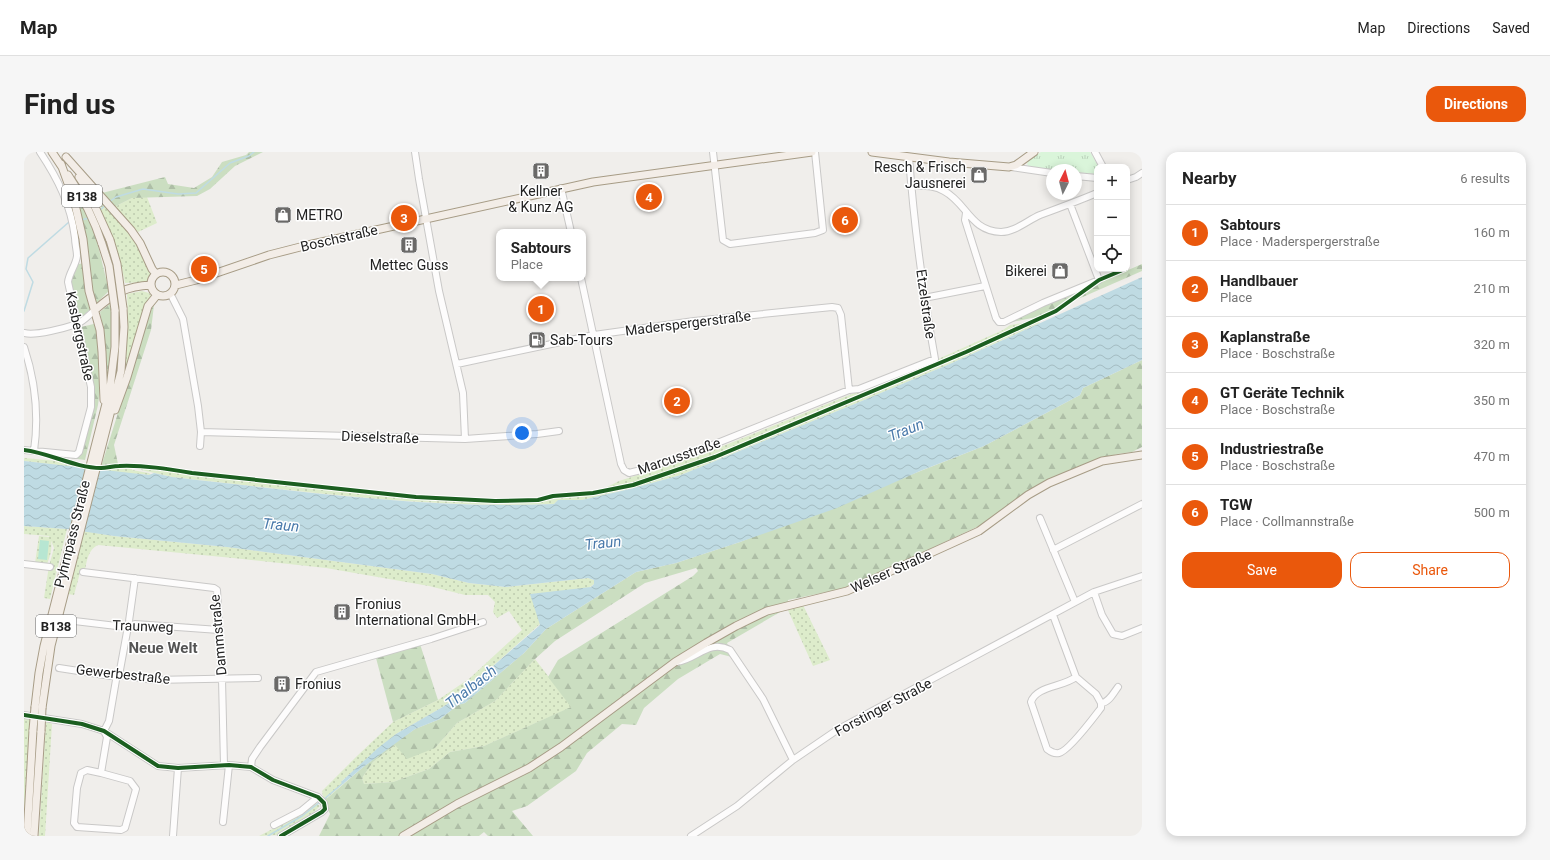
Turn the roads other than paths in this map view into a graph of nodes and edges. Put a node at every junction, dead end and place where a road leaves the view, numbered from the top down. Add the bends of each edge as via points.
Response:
1 (40, 152) edge
2 (52, 152) edge
3 (415, 152) edge
4 (713, 152) edge
5 (809, 152) edge
6 (814, 152) edge
7 (872, 152) edge
8 (1034, 152) edge
9 (1095, 152) edge
10 (64, 155) edge
11 (909, 157) junction
12 (60, 164) junction
13 (1101, 164) edge
14 (714, 165) junction
15 (1009, 167) junction
16 (1046, 171) edge
17 (1142, 172) edge
18 (1082, 177) edge
19 (1094, 178) edge
20 (1130, 179) edge
21 (911, 185) junction
22 (561, 188) junction
23 (1094, 194) edge
24 (1070, 204) junction
25 (966, 212) junction
26 (426, 218) junction
27 (570, 229) edge
28 (156, 274) junction
29 (582, 281) edge
30 (151, 285) junction
31 (176, 285) junction
32 (985, 286) junction
33 (171, 295) junction
34 (157, 296) junction
35 (924, 298) junction
36 (95, 310) junction
37 (77, 324) junction
38 (24, 333) edge
39 (594, 335) junction
40 (24, 346) edge
41 (27, 362) edge
42 (457, 364) junction
43 (849, 390) junction
44 (105, 406) junction
45 (559, 431) dead end
46 (201, 432) junction
47 (465, 439) junction
48 (103, 442) junction
49 (200, 446) dead end
50 (24, 450) edge
51 (34, 451) junction
52 (1140, 454) edge
53 (1142, 504) edge
54 (1040, 518) dead end
55 (73, 546) junction
56 (1053, 550) junction
57 (24, 564) edge
58 (50, 567) dead end
59 (83, 572) dead end
60 (1142, 576) edge
61 (135, 578) junction
62 (1094, 592) junction
63 (1075, 602) junction
64 (1053, 615) junction
65 (66, 620) dead end
66 (483, 622) dead end
67 (128, 626) junction
68 (1142, 628) edge
69 (220, 630) junction
70 (675, 662) junction
71 (59, 668) dead end
72 (118, 676) junction
73 (1076, 676) junction
74 (258, 678) dead end
75 (222, 680) junction
76 (1118, 687) dead end
77 (1111, 695) junction
78 (1098, 696) junction
79 (1102, 703) junction
80 (24, 715) edge
81 (37, 730) junction
82 (104, 731) junction
83 (793, 760) junction
84 (226, 765) junction
85 (251, 767) junction
86 (178, 768) junction
87 (101, 773) junction
88 (322, 802) junction
89 (223, 822) dead end
90 (274, 824) dead end
91 (27, 836) edge
92 (34, 836) edge
93 (173, 836) edge
94 (281, 836) edge
95 (403, 836) edge
96 (691, 836) edge

1 - 37 street, Kasbergstraße via 65,196 73,224 77,257 68,282
2 - 12 main road, Pyhrnpass Straße / B138
3 - 26 street
4 - 14 street
5 - 6 main road, Boschstraße
5 - 14 main road, Boschstraße
6 - 14 street via 823,230 781,238 730,244 723,240
7 - 11 main road
8 - 15 main road
9 - 13 street
10 - 28 main road via 131,230
10 - 48 main road, Pyhrnpass Straße / B138, bridge via 87,189 110,240 117,264 123,308 121,371
11 - 15 main road
11 - 21 street, Etzelstraße
12 - 36 main road via 80,221 89,292
12 - 44 main road, Pyhrnpass Straße / B138, bridge via 82,195 98,230 110,273 115,310 115,348
14 - 22 main road, Boschstraße
15 - 16 street
17 - 20 street
18 - 19 street
21 - 25 street via 943,190 955,198
21 - 35 street, Etzelstraße
22 - 26 main road, Boschstraße
22 - 27 street
23 - 24 street
24 - 25 street via 1002,232 984,228 973,221
24 - 32 street via 1099,280 1004,322 999,322 996,318
25 - 32 street via 965,220
26 - 31 main road, Boschstraße via 308,244
26 - 42 street via 439,291
28 - 30 main road
28 - 31 main road via 170,274
29 - 39 street, Marcusstraße
30 - 34 main road
30 - 36 main road via 118,292
31 - 33 main road
32 - 35 street
33 - 34 main road
33 - 46 street via 183,319
34 - 48 main road via 148,306 128,377
35 - 43 street, Etzelstraße via 935,359 859,389
36 - 37 street
36 - 44 main road via 100,330
37 - 38 street via 37,334
37 - 51 street, Kasbergstraße via 91,387 91,407 79,452 76,454
39 - 42 street, Maderspergerstraße
39 - 43 street, Maderspergerstraße via 694,321 838,308 842,315
39 - 43 street, Marcusstraße via 609,421 621,464 629,473 700,450
40 - 41 street
41 - 51 street via 37,416
42 - 47 street via 463,393
44 - 55 main road, Pyhrnpass Straße / B138
45 - 47 street, Dieselstraße
46 - 47 street, Dieselstraße
46 - 49 street
48 - 55 main road, Pyhrnpass Straße / B138
50 - 51 street
52 - 70 main road, Welser Straße via 1102,461 1049,483 979,531 848,591 767,611
53 - 56 street
54 - 56 street
55 - 81 main road, Pyhrnpass Straße / B138, bridge via 38,672
56 - 63 street
57 - 58 street
59 - 61 street, Dammstraße
60 - 62 street, Forstinger Straße
61 - 67 street
61 - 69 street, Dammstraße via 214,588 217,590
62 - 63 street, Forstinger Straße
62 - 68 street via 1102,615 1114,634 1122,636
63 - 64 street, Forstinger Straße
64 - 73 street
64 - 83 street, Forstinger Straße via 837,730
65 - 67 street, Traunweg
66 - 85 street via 316,672 252,758
67 - 69 street, Traunweg via 136,624
67 - 72 street
69 - 75 street, Dammstraße
70 - 83 street via 683,661 711,647 722,646 730,650 763,699
70 - 95 main road, Welser Straße via 529,768 457,804
71 - 72 street, Gewerbestraße
72 - 75 street, Gewerbestraße via 153,680
72 - 82 street via 109,720
73 - 78 street
73 - 79 street via 1032,696 1031,702 1047,749 1060,753 1068,747 1095,716
74 - 75 street, Gewerbestraße
75 - 84 street, Dammstraße
76 - 77 street
77 - 78 street
77 - 79 street
78 - 79 street
80 - 82 street via 82,724
81 - 91 main road, Pyhrnpass Straße / B138
81 - 92 main road, Pyhrnpass Straße / B138
82 - 86 street via 158,766
82 - 87 street via 107,737
83 - 96 street, Forstinger Straße via 737,806
84 - 85 street
84 - 86 street
84 - 89 street, Dammstraße
85 - 88 street
86 - 93 street
87 - 87 street via 130,781 136,789 125,828 121,830 77,827 74,823 81,773 87,770
88 - 90 street
88 - 94 street via 319,815

